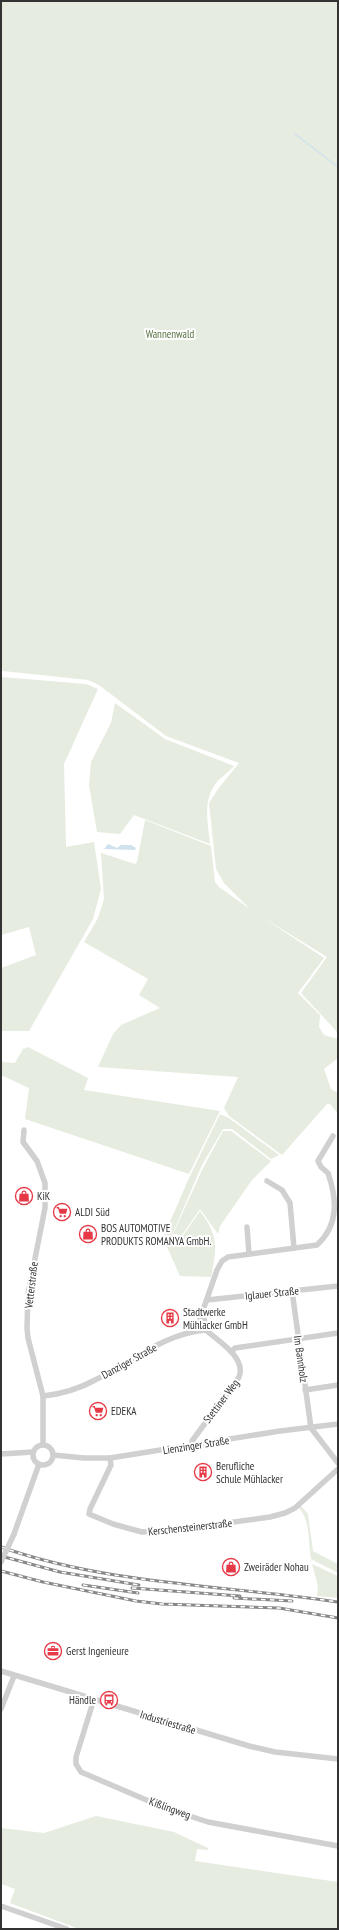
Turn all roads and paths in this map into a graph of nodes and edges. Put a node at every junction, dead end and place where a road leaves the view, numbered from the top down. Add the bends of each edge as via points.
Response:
1 (24, 1130) dead end
2 (333, 1136) dead end
3 (267, 1181) dead end
4 (336, 1223) edge
5 (247, 1227) dead end
6 (294, 1248) junction
7 (249, 1254) junction
8 (338, 1286) edge
9 (292, 1291) junction
10 (206, 1300) junction
11 (202, 1312) junction
12 (196, 1330) junction
13 (206, 1330) junction
14 (338, 1333) edge
15 (298, 1338) junction
16 (231, 1352) junction
17 (338, 1385) edge
18 (305, 1390) junction
19 (43, 1396) junction
20 (338, 1424) edge
21 (311, 1428) junction
22 (43, 1444) junction
23 (192, 1445) junction
24 (34, 1452) junction
25 (1, 1454) edge
26 (54, 1455) junction
27 (110, 1458) junction
28 (338, 1463) edge
29 (39, 1464) junction
30 (338, 1469) edge
31 (1, 1562) edge
32 (1, 1671) edge
33 (14, 1676) junction
34 (94, 1699) junction
35 (1, 1709) edge
36 (338, 1759) edge
37 (338, 1846) edge
38 (1, 1906) edge
39 (67, 1929) edge

1 - 19 street, Vetterstraße via 23,1142 37,1161 45,1184 46,1208 28,1294 27,1328
2 - 4 street via 318,1161 328,1173 333,1186
3 - 6 street via 282,1190 290,1203
4 - 6 street via 317,1245
5 - 7 street
6 - 7 street
7 - 10 street via 228,1257 222,1261
8 - 9 street, Iglauer Straße
9 - 10 street, Iglauer Straße
9 - 15 street, Im Bannholz
10 - 11 street
11 - 12 street
11 - 13 street
12 - 13 street
12 - 19 street, Danziger Straße via 166,1341 78,1388
13 - 16 street, Stettiner Weg
14 - 15 street
15 - 16 street via 235,1348
15 - 18 street, Im Bannholz
16 - 23 street, Stettiner Weg via 240,1362 240,1377 192,1441
17 - 18 street
18 - 21 street, Im Bannholz
19 - 22 street, Vetterstraße
20 - 21 street, Lienzinger Straße
21 - 23 street, Lienzinger Straße
21 - 28 street
22 - 24 street
22 - 26 street via 51,1448
23 - 27 street, Lienzinger Straße
24 - 25 street
24 - 29 street via 34,1459
26 - 27 street, Lienzinger Straße
26 - 29 street via 49,1463
27 - 30 street, Kerschensteinerstraße via 110,1465 89,1514 142,1532 182,1529 285,1513 295,1508
29 - 31 street, bridge
32 - 33 street, Industriestraße
33 - 34 street, Industriestraße
33 - 35 street
34 - 36 street, Industriestraße via 256,1748
34 - 37 street, Kißlingweg via 76,1757 76,1764 81,1772 165,1808 208,1822
38 - 39 street

